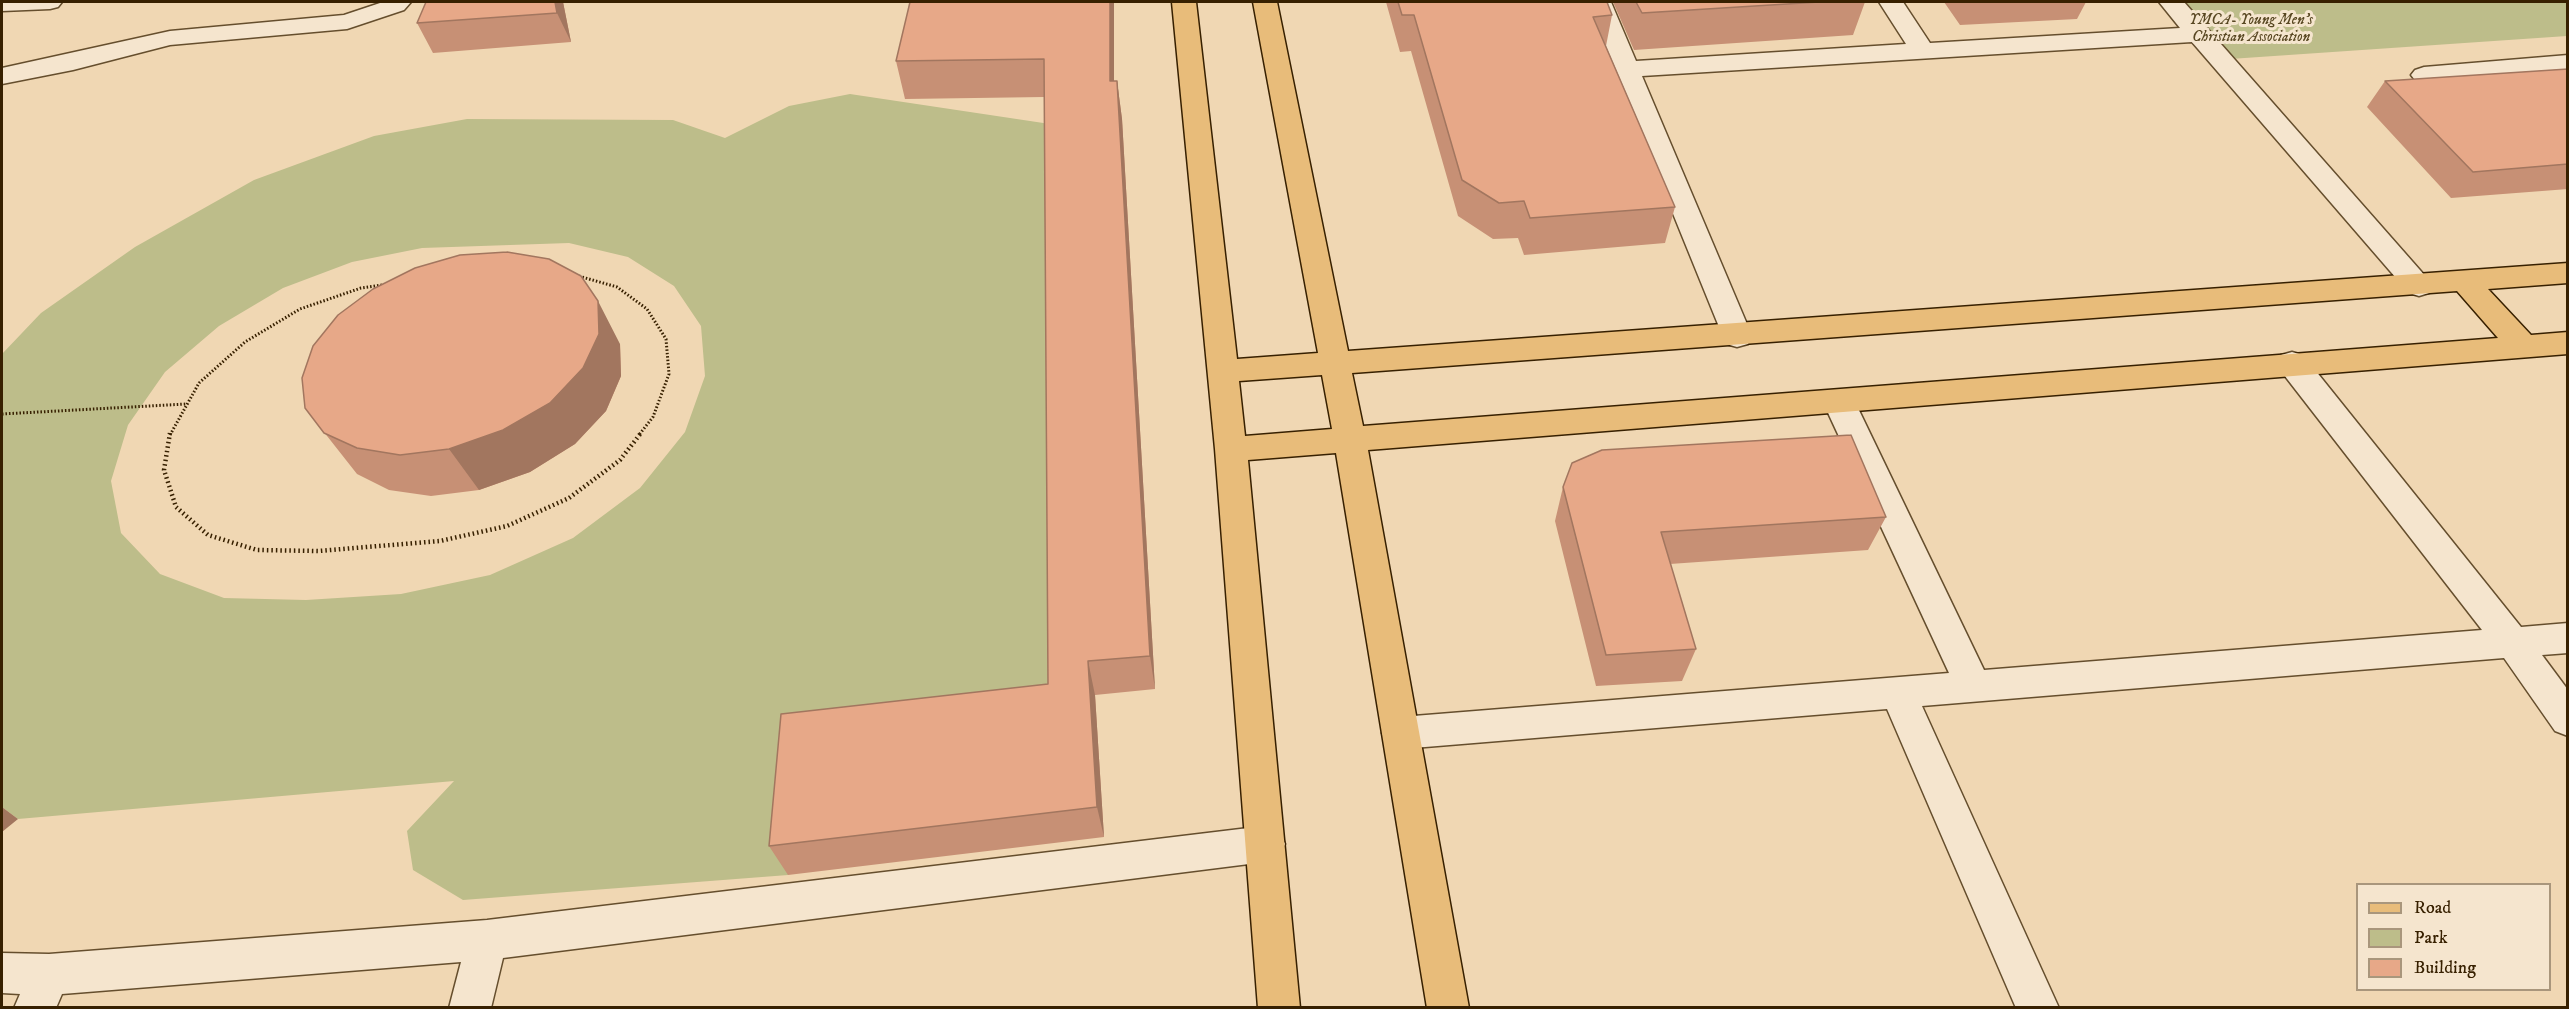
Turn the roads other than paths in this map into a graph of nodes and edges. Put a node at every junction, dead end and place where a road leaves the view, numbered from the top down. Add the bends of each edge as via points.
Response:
1 (50, 2) edge
2 (399, 2) edge
3 (1184, 2) edge
4 (1265, 2) edge
5 (1599, 2) edge
6 (1891, 2) edge
7 (2172, 2) edge
8 (2, 4) edge
9 (2200, 34) junction
10 (1923, 51) junction
11 (2568, 62) edge
12 (1627, 69) junction
13 (2424, 75) dead end
14 (2, 76) edge
15 (2568, 273) edge
16 (2465, 282) junction
17 (2419, 285) junction
18 (1737, 336) junction
19 (2522, 345) junction
20 (2566, 345) edge
21 (1334, 362) junction
22 (2292, 363) junction
23 (1223, 371) junction
24 (1839, 402) junction
25 (1350, 440) junction
26 (1231, 449) junction
27 (2568, 638) edge
28 (2513, 643) junction
29 (1974, 687) junction
30 (1898, 693) junction
31 (2568, 720) edge
32 (1401, 733) junction
33 (1265, 844) junction
34 (487, 940) junction
35 (2, 973) edge
36 (42, 991) edge
37 (470, 1008) edge
38 (1279, 1008) edge
39 (1448, 1008) edge
40 (2038, 1008) edge

1 - 8 street
2 - 14 street via 347,22 170,38
3 - 23 main road
4 - 21 main road
5 - 12 street
6 - 10 street
7 - 9 street
9 - 10 street
9 - 17 street
10 - 12 street
11 - 13 street
12 - 18 street
15 - 16 main road
16 - 17 main road
16 - 19 main road
17 - 18 main road
18 - 21 main road
19 - 20 main road
19 - 22 main road
21 - 23 main road
21 - 25 main road
22 - 24 main road
22 - 28 street
23 - 26 main road
24 - 25 main road
24 - 29 street
25 - 26 main road
25 - 32 main road
26 - 33 main road
27 - 28 street
28 - 29 street
28 - 31 street
29 - 30 street
30 - 32 street
30 - 40 street
32 - 39 main road
33 - 34 street
33 - 38 main road
34 - 36 street
34 - 37 street
35 - 36 street

